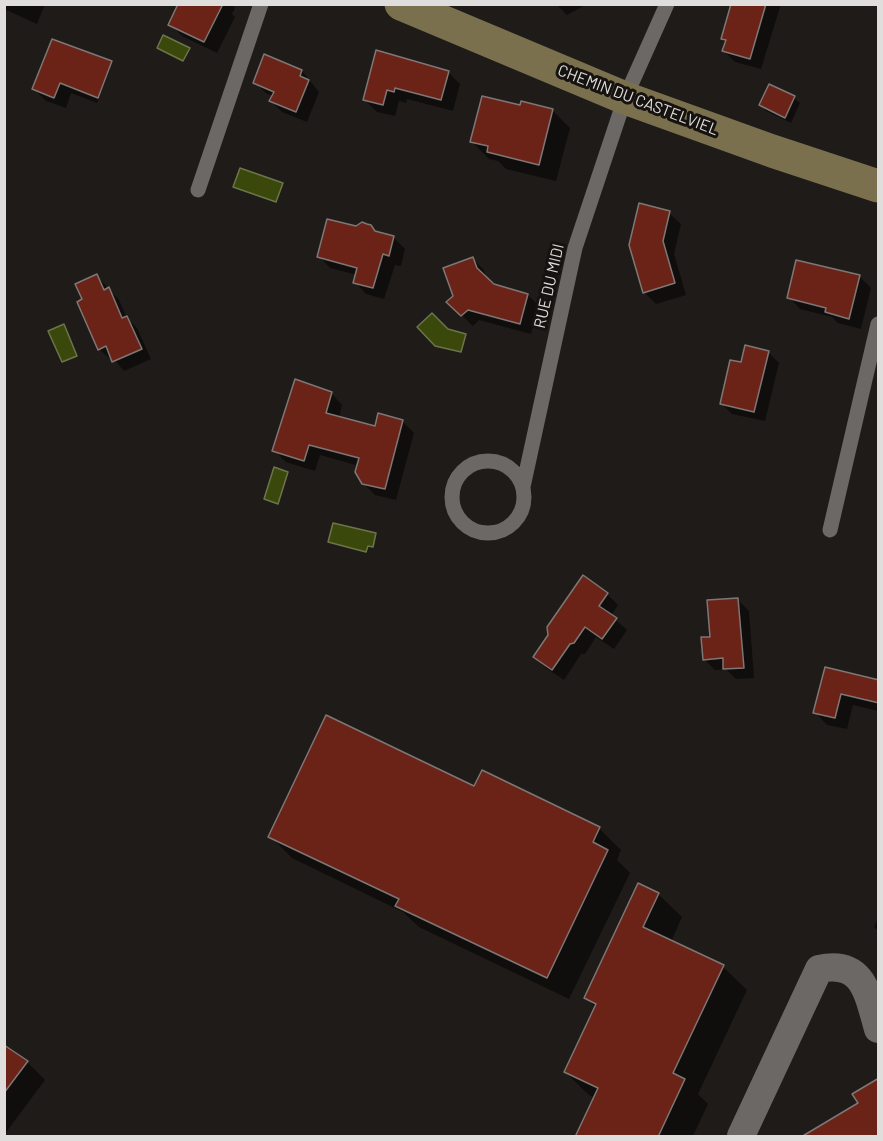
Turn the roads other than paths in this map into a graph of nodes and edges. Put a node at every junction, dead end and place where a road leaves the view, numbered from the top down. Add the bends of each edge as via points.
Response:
1 (261, 4) edge
2 (401, 4) edge
3 (667, 4) edge
4 (625, 98) junction
5 (879, 186) edge
6 (198, 190) dead end
7 (879, 324) edge
8 (523, 487) junction
9 (830, 530) dead end
10 (879, 1029) edge
11 (741, 1137) edge

1 - 6 lane
2 - 4 street, CHEMIN DU CASTELVIEL
3 - 4 lane, RUE DU MIDI
4 - 5 street, CHEMIN DU CASTELVIEL
4 - 8 lane, RUE DU MIDI via 575,248
7 - 9 lane
8 - 8 lane via 513,470 492,461 480,462 460,474 454,485 456,514 464,524 482,532 506,529 521,512
10 - 11 street via 864,981 848,969 819,969

